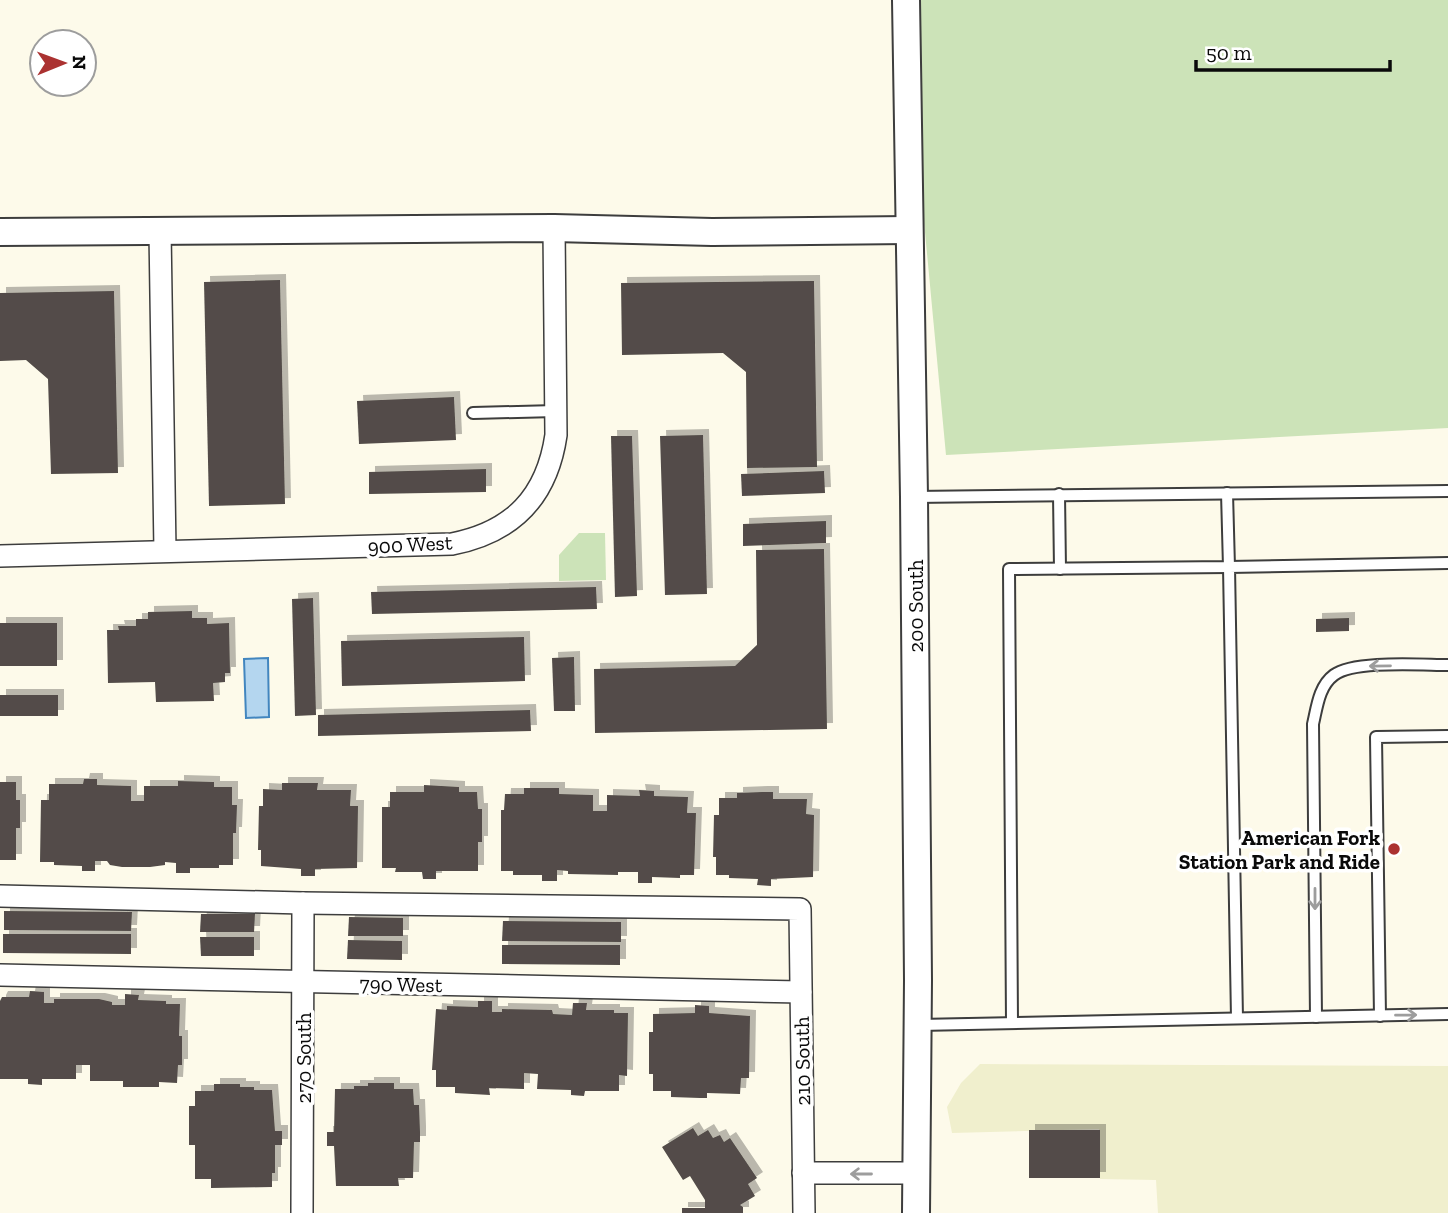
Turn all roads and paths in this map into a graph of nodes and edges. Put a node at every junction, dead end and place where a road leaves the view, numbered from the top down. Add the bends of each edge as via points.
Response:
1 (906, 0) edge
2 (554, 228) junction
3 (909, 230) junction
4 (160, 231) junction
5 (0, 232) edge
6 (556, 411) junction
7 (473, 413) dead end
8 (1448, 492) edge
9 (1227, 493) junction
10 (1059, 494) junction
11 (914, 497) junction
12 (165, 551) junction
13 (0, 556) edge
14 (1448, 563) edge
15 (1228, 567) junction
16 (1060, 569) junction
17 (1448, 664) edge
18 (1448, 736) edge
19 (0, 896) edge
20 (303, 903) junction
21 (0, 975) edge
22 (303, 981) junction
23 (801, 992) junction
24 (1448, 1014) edge
25 (1380, 1016) junction
26 (1316, 1017) junction
27 (1237, 1018) junction
28 (1012, 1023) junction
29 (919, 1025) junction
30 (803, 1173) junction
31 (918, 1173) junction
32 (302, 1213) edge
33 (804, 1213) edge
34 (916, 1213) edge

1 - 3 street, 200 South
2 - 3 street
2 - 4 street
2 - 6 street, 900 West
3 - 11 street, 200 South
4 - 5 street
4 - 12 street
6 - 7 lane
6 - 12 street, 900 West via 553,456 536,494 507,523 472,540 439,545
8 - 9 lane
9 - 10 lane
9 - 15 lane
10 - 11 lane
10 - 16 lane
11 - 29 street, 200 South
12 - 13 street, 900 West
14 - 15 lane
15 - 16 lane
15 - 27 lane
16 - 28 lane via 1009,569
17 -> 26 lane via 1363,666 1334,674 1320,692 1314,724
18 - 25 lane via 1376,737
19 - 20 street
20 - 22 street, 270 South
20 - 23 street, 210 South via 800,909
21 - 22 street, 790 West
22 - 23 street, 790 West
22 - 32 street, 270 South
23 - 30 street, 210 South
25 -> 24 lane
25 - 26 lane
26 - 27 lane
27 - 28 lane
28 - 29 lane
29 - 31 street, 200 South
31 -> 30 street
30 - 33 street, 210 South
31 - 34 street, 200 South

